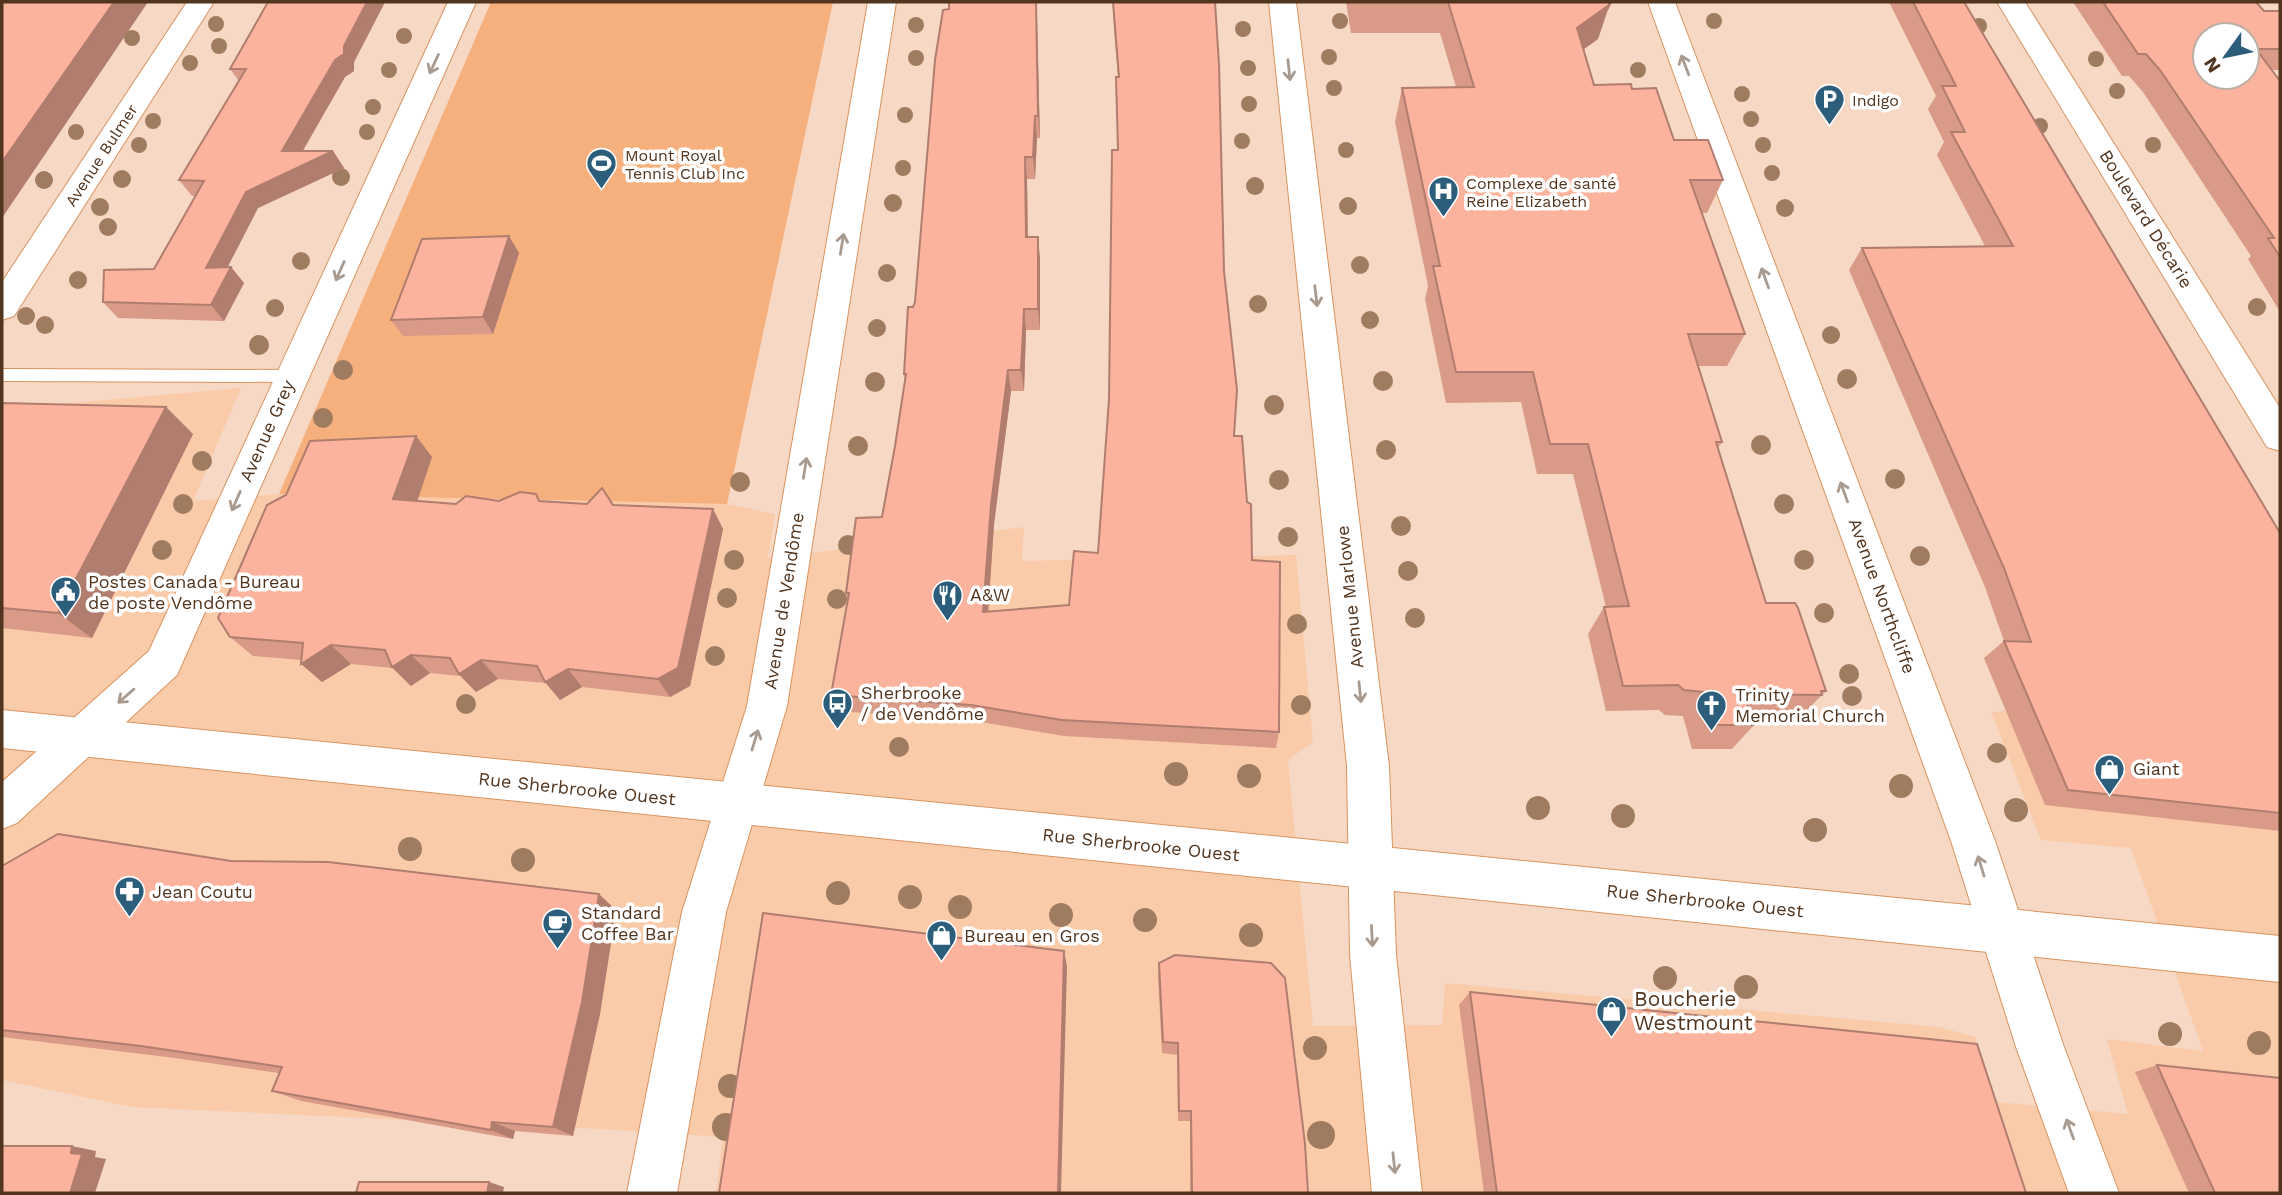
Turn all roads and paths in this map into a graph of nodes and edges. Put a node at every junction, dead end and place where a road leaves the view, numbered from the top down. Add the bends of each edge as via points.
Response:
1 (200, 2) edge
2 (462, 2) edge
3 (882, 2) edge
4 (1282, 2) edge
5 (1661, 2) edge
6 (2011, 2) edge
7 (2, 309) edge
8 (2, 375) edge
9 (292, 376) junction
10 (2280, 437) edge
11 (2, 729) edge
12 (79, 737) junction
13 (736, 805) junction
14 (2, 809) edge
15 (1369, 868) junction
16 (2002, 931) junction
17 (2280, 959) edge
18 (652, 1193) edge
19 (1396, 1193) edge
20 (2094, 1193) edge

1 - 7 street, Avenue Bulmer
2 -> 9 street, Avenue Grey
13 -> 3 street, Avenue de Vendôme via 767,706
4 -> 15 street, Avenue Marlowe via 1368,766
16 -> 5 street, Avenue Northcliffe via 1973,841
6 - 10 street, Boulevard Décarie
8 - 9 lane
9 -> 12 street, Avenue Grey via 163,663
11 - 12 street, Rue Sherbrooke Ouest
12 - 13 street, Rue Sherbrooke Ouest
12 - 14 street, Avenue Grey
13 - 15 street, Rue Sherbrooke Ouest
13 - 18 street, Avenue de Vendôme via 704,912
15 - 16 street, Rue Sherbrooke Ouest
15 -> 19 street, Avenue Marlowe
16 - 17 street, Rue Sherbrooke Ouest
20 -> 16 street, Avenue Northcliffe

